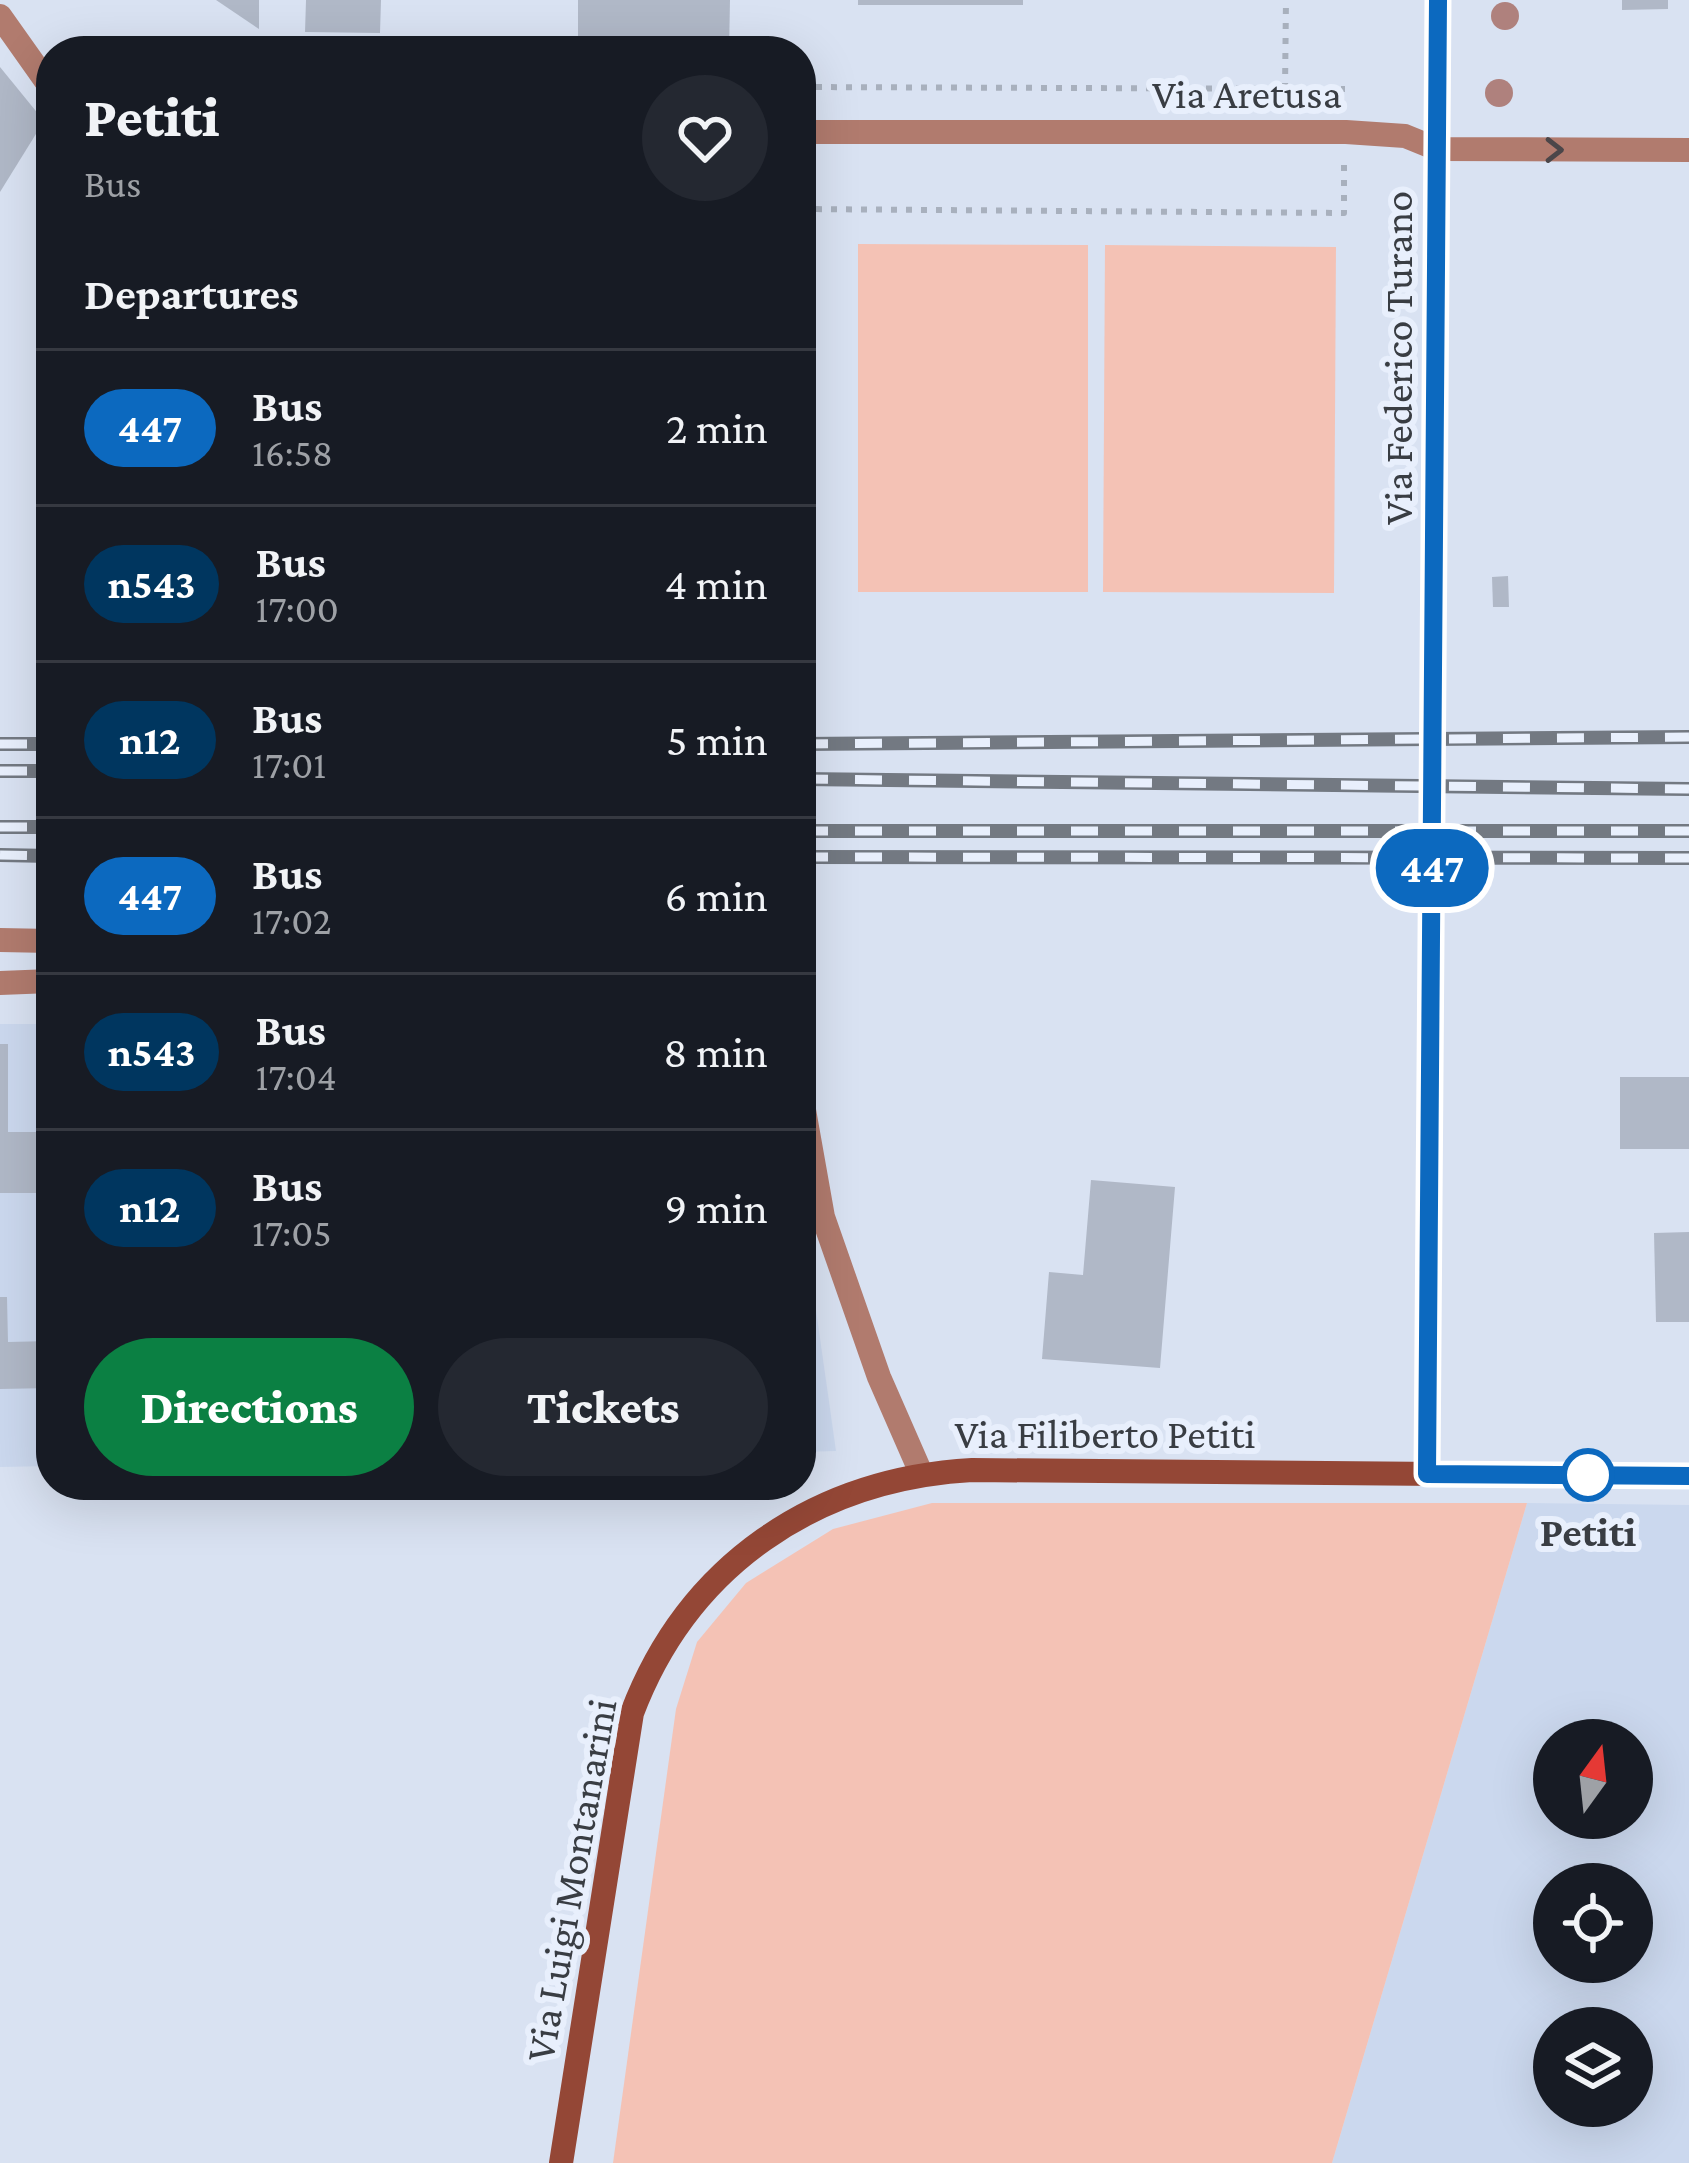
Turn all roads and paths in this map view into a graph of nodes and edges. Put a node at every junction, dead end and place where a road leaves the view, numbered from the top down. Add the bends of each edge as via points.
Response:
1 (1286, 0) edge
2 (1438, 0) edge
3 (0, 16) edge
4 (36, 67) edge
5 (816, 87) edge
6 (1285, 89) junction
7 (1345, 89) dead end
8 (816, 132) edge
9 (1346, 132) junction
10 (1438, 149) junction
11 (1689, 150) edge
12 (816, 209) edge
13 (1433, 717) tunnel mouth
14 (1432, 889) tunnel mouth
15 (0, 940) edge
16 (36, 941) edge
17 (36, 982) edge
18 (0, 983) edge
19 (816, 1178) edge
20 (921, 1473) junction
21 (1427, 1474) junction
22 (1689, 1476) edge
23 (561, 2163) edge

1 - 6 path
2 - 10 street, Via Federico Turano
3 - 4 street
5 - 6 path
6 - 7 path
8 - 9 street, Via Aretusa
9 - 10 street, Via Aretusa via 1406,136
9 - 12 path via 1344,213
10 -> 11 street, Via Aretusa
10 - 13 street, Via Federico Turano
14 - 21 street
15 - 16 street
17 - 18 street
19 - 20 street, Via Filiberto Petiti via 879,1377
20 - 21 street, Via Filiberto Petiti
20 - 23 street, Via Luigi Montanarini via 822,1504 765,1536 708,1585 649,1667 632,1713
21 - 22 street, Via Filiberto Petiti

